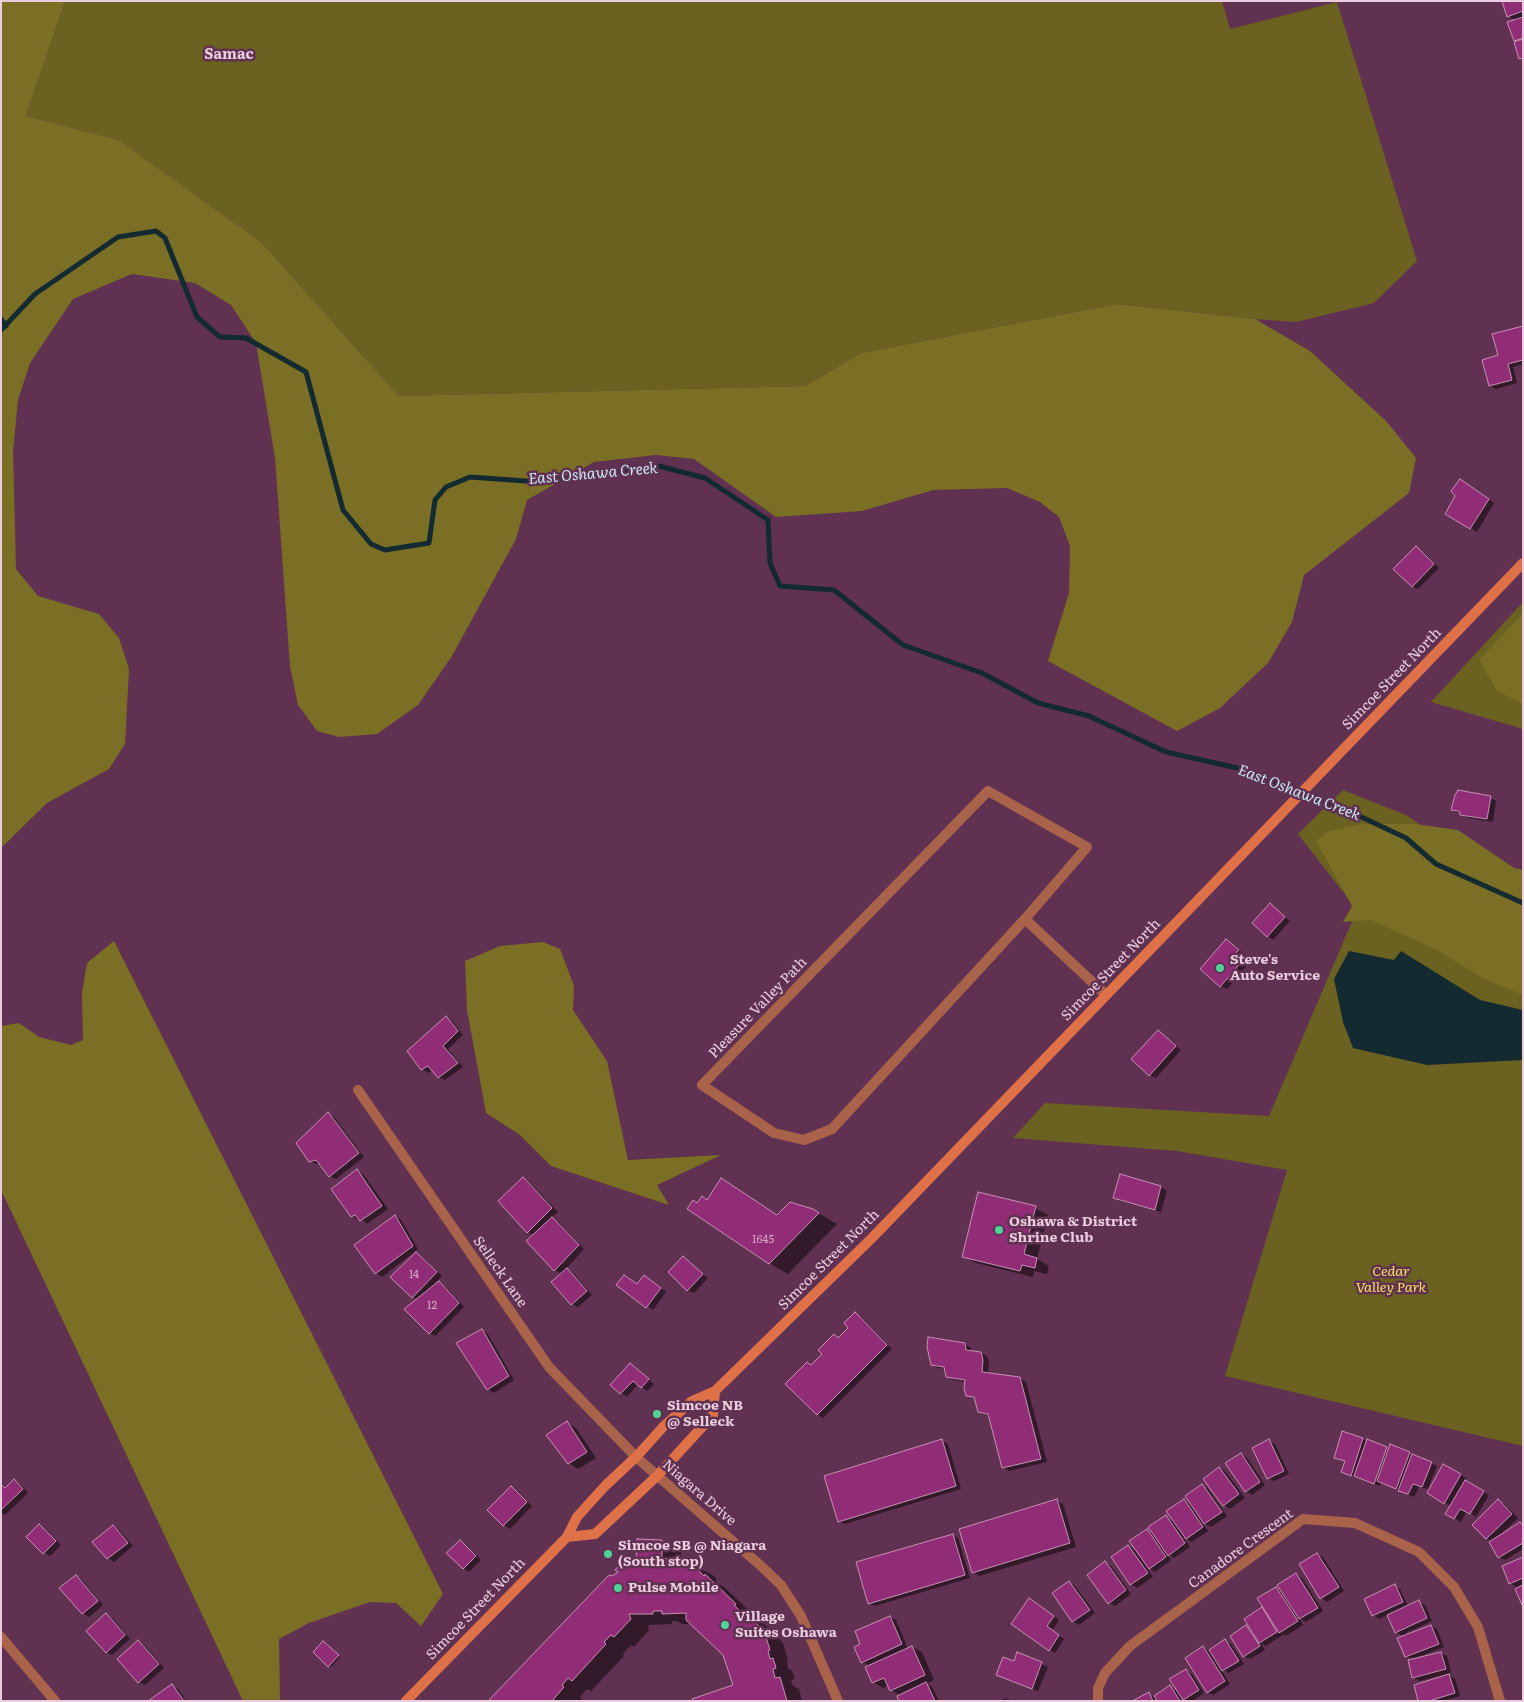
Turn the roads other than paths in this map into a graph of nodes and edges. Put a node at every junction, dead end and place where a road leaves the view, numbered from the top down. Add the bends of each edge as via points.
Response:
1 (1523, 564) edge
2 (1025, 919) junction
3 (1106, 995) junction
4 (358, 1090) dead end
5 (715, 1391) junction
6 (636, 1457) junction
7 (658, 1475) junction
8 (567, 1537) junction
9 (1, 1637) edge
10 (55, 1701) edge
11 (406, 1701) edge
12 (838, 1701) edge
13 (1098, 1701) edge
14 (1500, 1701) edge

1 - 3 main road, Simcoe Street North
2 - 2 street, Pleasure Valley Path via 1087,847 988,791 702,1084 774,1133 804,1140 832,1129
2 - 3 street
3 - 5 main road, Simcoe Street North via 872,1238
4 - 6 street, Selleck Lane via 549,1367
5 - 6 main road, Simcoe Street North via 692,1401
5 - 7 main road via 713,1415
6 - 7 street, Niagara Drive
6 - 8 main road, Simcoe Street North via 577,1516
7 - 8 main road via 595,1534
7 - 12 street, Niagara Drive via 780,1585 801,1616
8 - 11 main road, Simcoe Street North
9 - 10 street
13 - 14 street, Canadore Crescent via 1098,1688 1105,1673 1130,1646 1303,1520 1355,1523 1419,1552 1454,1587 1478,1627

